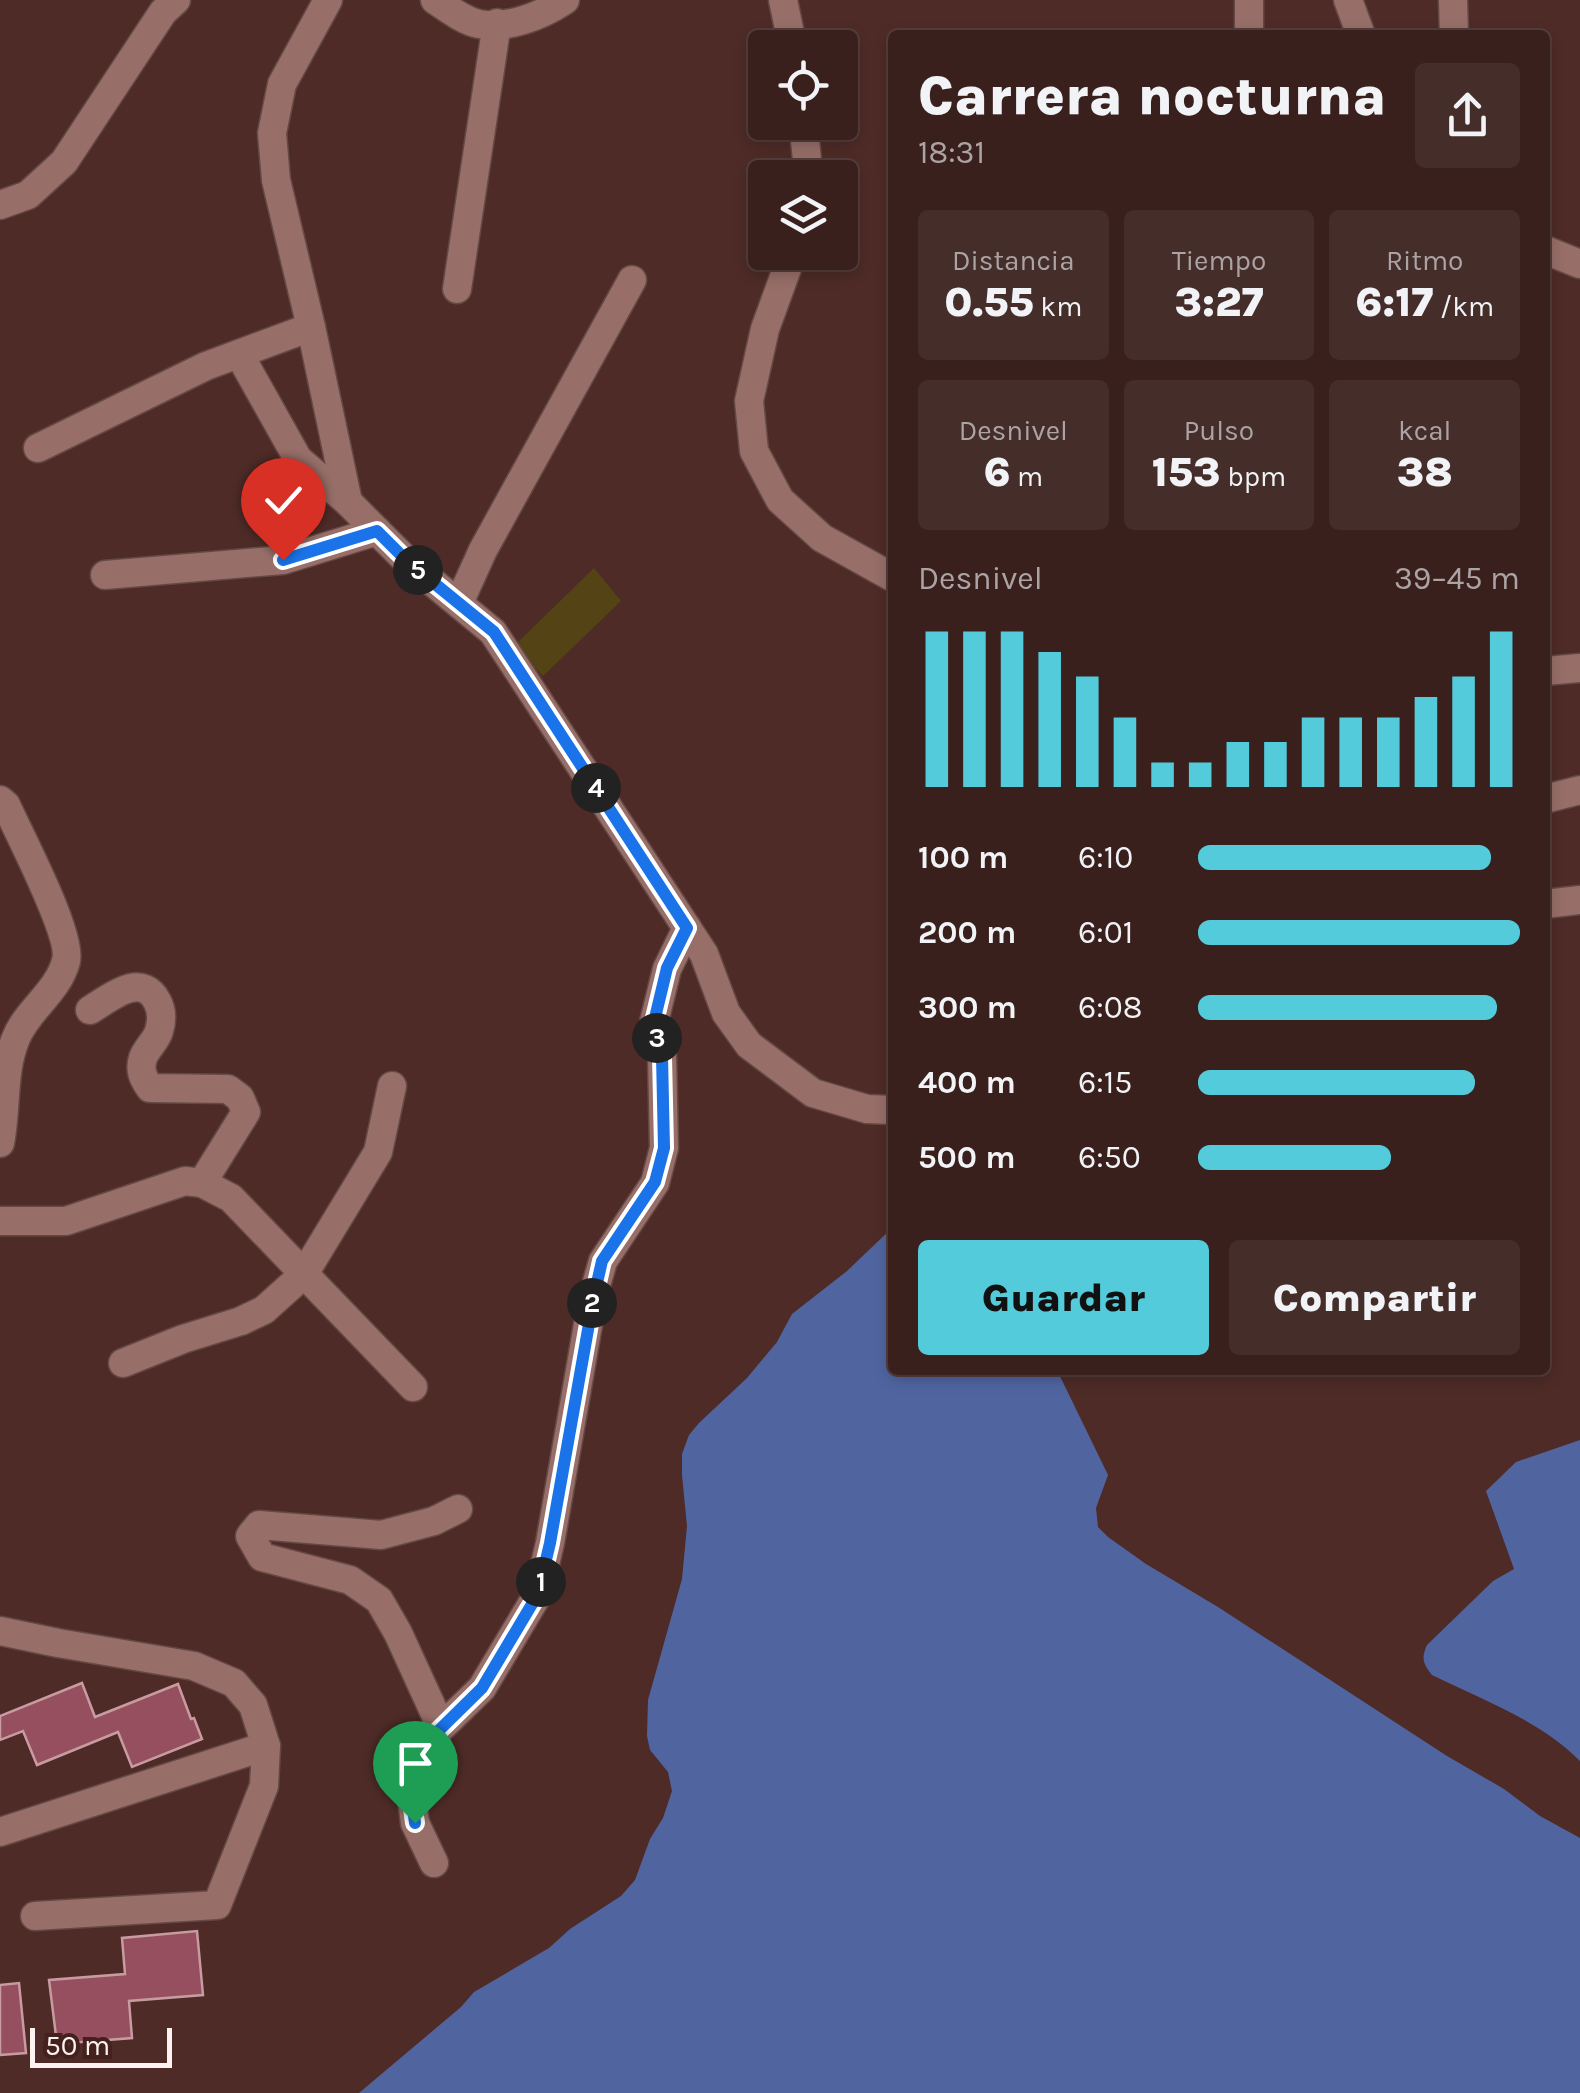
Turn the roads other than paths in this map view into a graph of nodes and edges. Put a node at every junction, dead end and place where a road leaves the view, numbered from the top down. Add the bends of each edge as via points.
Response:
1 (176, 0) edge
2 (328, 0) edge
3 (435, 0) edge
4 (565, 0) edge
5 (782, 0) edge
6 (1248, 0) edge
7 (1348, 0) edge
8 (1453, 0) edge
9 (497, 23) junction
10 (788, 30) edge
11 (1250, 30) edge
12 (1360, 30) edge
13 (1454, 30) edge
14 (0, 205) edge
15 (1550, 252) edge
16 (1580, 264) edge
17 (786, 270) edge
18 (632, 280) dead end
19 (457, 289) dead end
20 (312, 327) junction
21 (239, 354) junction
22 (38, 448) dead end
23 (348, 502) junction
24 (377, 531) junction
25 (105, 575) dead end
26 (888, 575) edge
27 (459, 603) junction
28 (1580, 668) edge
29 (1550, 671) edge
30 (1580, 790) edge
31 (1550, 798) edge
32 (0, 800) edge
33 (1580, 900) edge
34 (1550, 903) edge
35 (687, 928) junction
36 (90, 1010) dead end
37 (392, 1086) dead end
38 (888, 1110) edge
39 (0, 1144) edge
40 (202, 1182) junction
41 (0, 1222) edge
42 (304, 1274) junction
43 (122, 1363) dead end
44 (413, 1387) dead end
45 (458, 1509) dead end
46 (0, 1631) edge
47 (441, 1727) junction
48 (266, 1746) junction
49 (0, 1832) edge
50 (434, 1863) dead end
51 (35, 1916) dead end

1 - 14 street via 64,162 28,196
2 - 20 street via 282,84 272,133 276,180
3 - 9 street via 477,24
4 - 9 street
5 - 10 street
6 - 11 street
7 - 12 street
8 - 13 street
9 - 19 street
15 - 16 street
17 - 26 street via 764,328 750,400 754,451 780,500 822,538
18 - 27 street
20 - 21 street
20 - 23 street
21 - 22 street
21 - 23 street via 298,459
23 - 24 street
24 - 25 street via 283,560
24 - 27 street
27 - 35 street via 494,632
28 - 29 street
30 - 31 street
32 - 39 street via 64,933 67,959 17,1034
33 - 34 street
35 - 38 street via 726,1013 749,1045 813,1093
35 - 47 street via 667,968 654,1022 662,1056 664,1148 655,1182 602,1261 538,1594 482,1688
36 - 40 street via 125,989 146,988 162,1012 159,1034 142,1059 150,1088 228,1090 240,1098 246,1112
37 - 42 street via 378,1152
40 - 41 street via 185,1181 66,1221
40 - 42 street via 231,1198
42 - 43 street via 241,1322
42 - 44 street
45 - 47 street via 381,1535 259,1525 250,1536 262,1557 350,1580 379,1600
46 - 48 street via 194,1666 234,1682 253,1705
47 - 50 street via 423,1746 410,1786 415,1823
48 - 49 street
48 - 51 street via 264,1786 218,1905

